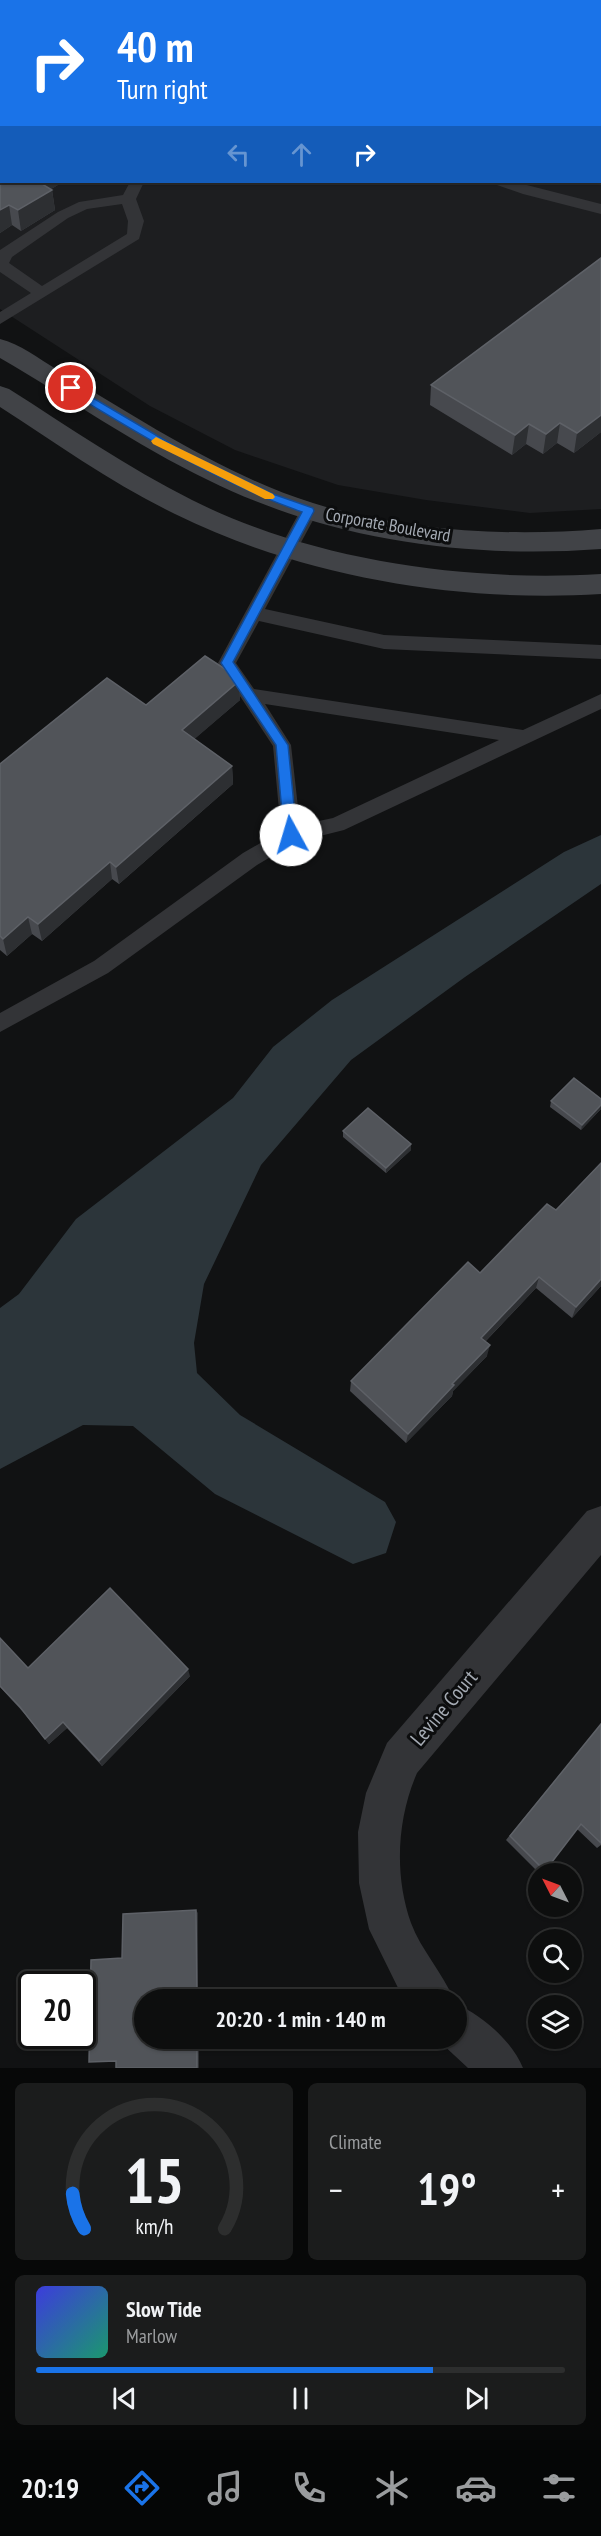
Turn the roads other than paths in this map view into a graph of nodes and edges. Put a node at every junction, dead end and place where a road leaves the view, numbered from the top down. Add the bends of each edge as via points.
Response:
1 (136, 183) edge
2 (505, 183) edge
3 (128, 199) junction
4 (601, 209) edge
5 (42, 293) junction
6 (0, 319) edge
7 (0, 347) edge
8 (0, 395) edge
9 (309, 511) junction
10 (601, 539) edge
11 (289, 549) junction
12 (601, 584) edge
13 (254, 613) junction
14 (601, 652) edge
15 (249, 695) junction
16 (601, 701) edge
17 (524, 737) junction
18 (291, 835) junction
19 (1, 1021) edge
20 (601, 1525) edge
21 (422, 1989) edge
22 (467, 2036) edge
23 (501, 2068) edge

1 - 3 lane
2 - 4 lane
3 - 5 lane via 136,221 134,236
3 - 5 lane via 84,206 45,226 5,254 1,265
5 - 6 lane
7 - 9 street, Corporate Boulevard via 164,446
8 - 11 street via 155,492 211,520
9 - 10 street, Corporate Boulevard via 362,524 461,538 516,542
9 - 11 lane
11 - 12 street via 409,575 496,583
11 - 13 lane
13 - 14 lane via 384,642
13 - 15 lane via 227,663
15 - 17 lane
15 - 18 lane via 282,745
16 - 17 lane
17 - 18 lane via 337,825
18 - 19 lane via 250,859 101,967
20 - 21 street, Levine Court via 402,1758 387,1793 379,1832 380,1883 391,1929
22 - 23 street

